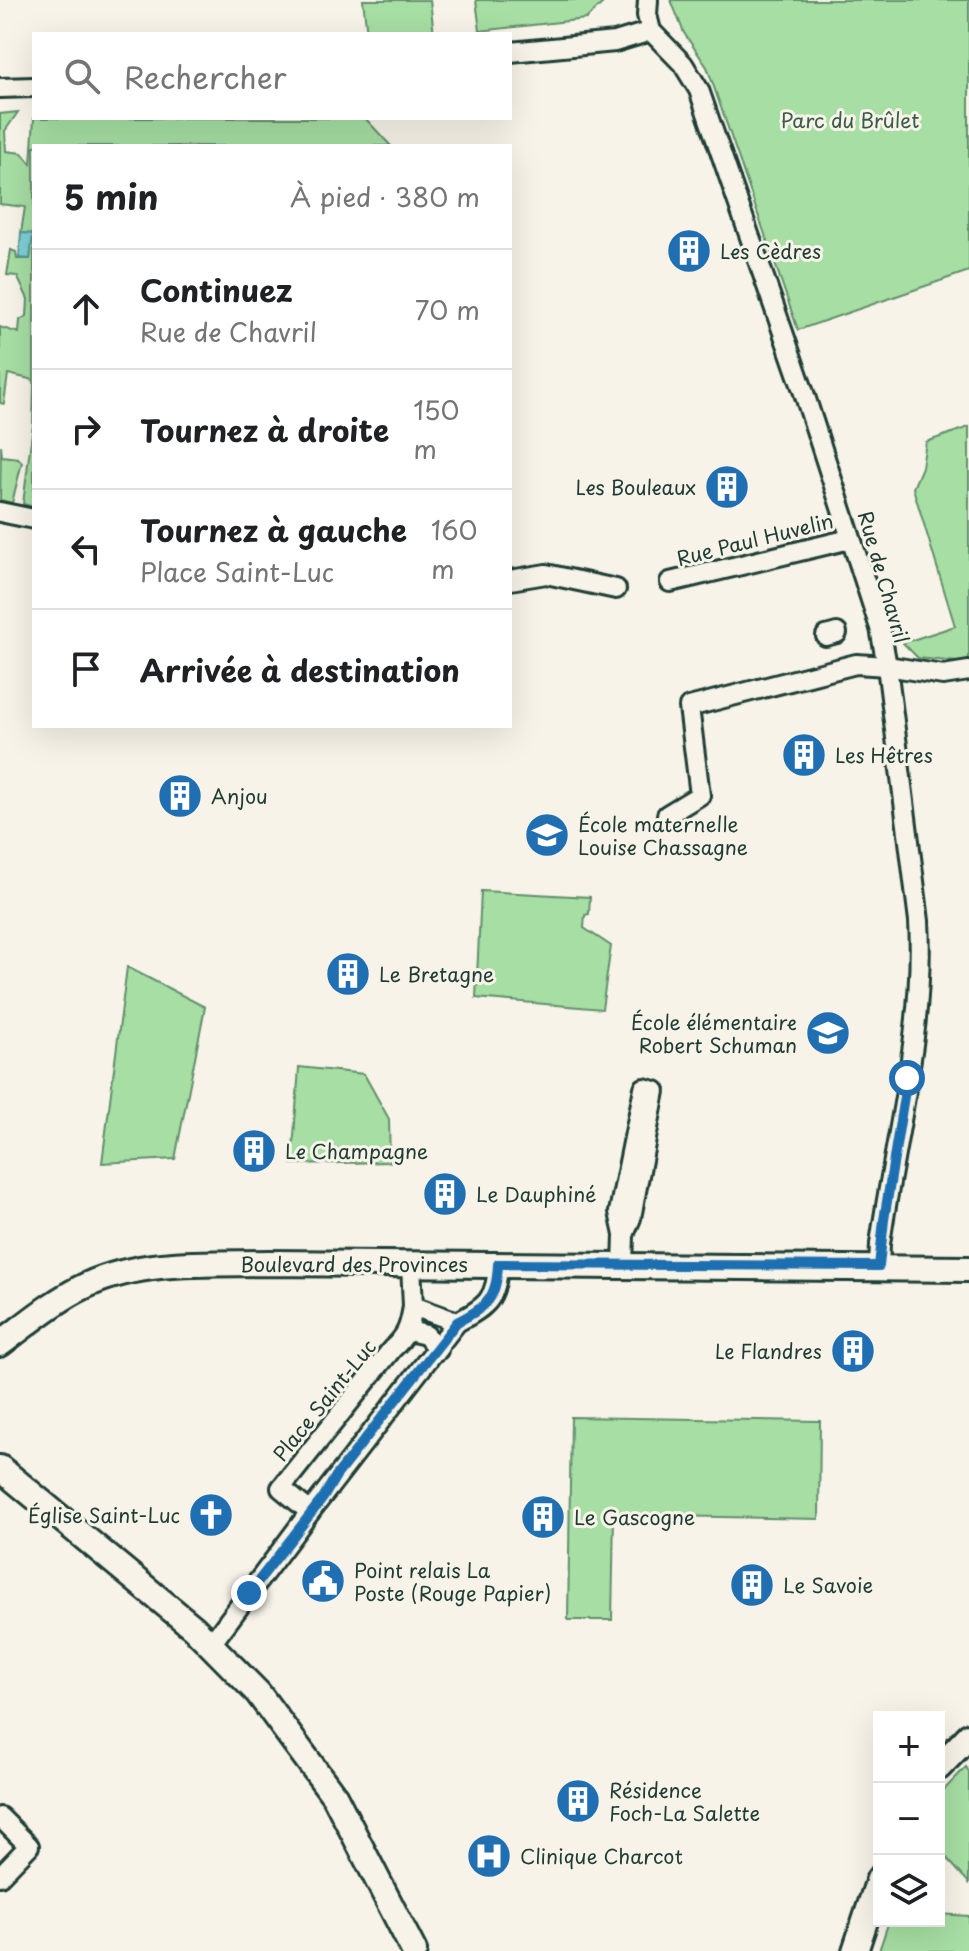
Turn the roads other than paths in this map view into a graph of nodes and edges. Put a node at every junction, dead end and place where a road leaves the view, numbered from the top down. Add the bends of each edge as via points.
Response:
1 (648, 0) edge
2 (651, 31) junction
3 (512, 52) edge
4 (32, 87) edge
5 (0, 88) edge
6 (0, 512) edge
7 (32, 519) edge
8 (850, 539) junction
9 (512, 580) edge
10 (670, 582) dead end
11 (616, 589) dead end
12 (887, 666) junction
13 (969, 671) edge
14 (667, 815) dead end
15 (624, 1235) junction
16 (411, 1264) junction
17 (498, 1264) junction
18 (623, 1265) junction
19 (879, 1266) junction
20 (969, 1269) edge
21 (413, 1306) junction
22 (457, 1322) junction
23 (409, 1331) junction
24 (0, 1344) edge
25 (438, 1350) junction
26 (0, 1468) edge
27 (310, 1512) junction
28 (211, 1644) junction
29 (969, 1736) edge
30 (945, 1761) edge
31 (0, 1817) edge
32 (0, 1876) edge
33 (873, 1897) edge
34 (414, 1951) edge
35 (855, 1951) edge

1 - 2 street
2 - 3 street via 615,42
2 - 8 street, Rue de Chavril via 699,90
4 - 5 street
6 - 7 street
8 - 10 street, Rue Paul Huvelin
8 - 12 street, Rue de Chavril
9 - 11 street via 546,574
12 - 13 street via 943,675
12 - 14 street via 856,664 689,707 700,795
12 - 19 street, Rue de Chavril via 921,963
15 - 15 street via 655,1091 644,1088 619,1212
15 - 18 street
16 - 17 main road, Boulevard des Provinces
16 - 21 street
16 - 24 main road, Boulevard des Provinces via 200,1264 132,1270 89,1284
17 - 18 main road, Boulevard des Provinces
17 - 22 street via 491,1299
18 - 19 main road, Boulevard des Provinces
19 - 20 main road, Boulevard des Provinces
21 - 22 street
21 - 23 street
22 - 25 street
23 - 25 street via 426,1335
23 - 27 street, Place Saint-Luc via 281,1488
25 - 27 street
26 - 28 main road
27 - 28 street
28 - 34 main road via 258,1693 335,1797
29 - 30 main road
31 - 32 street via 29,1846
33 - 35 main road

